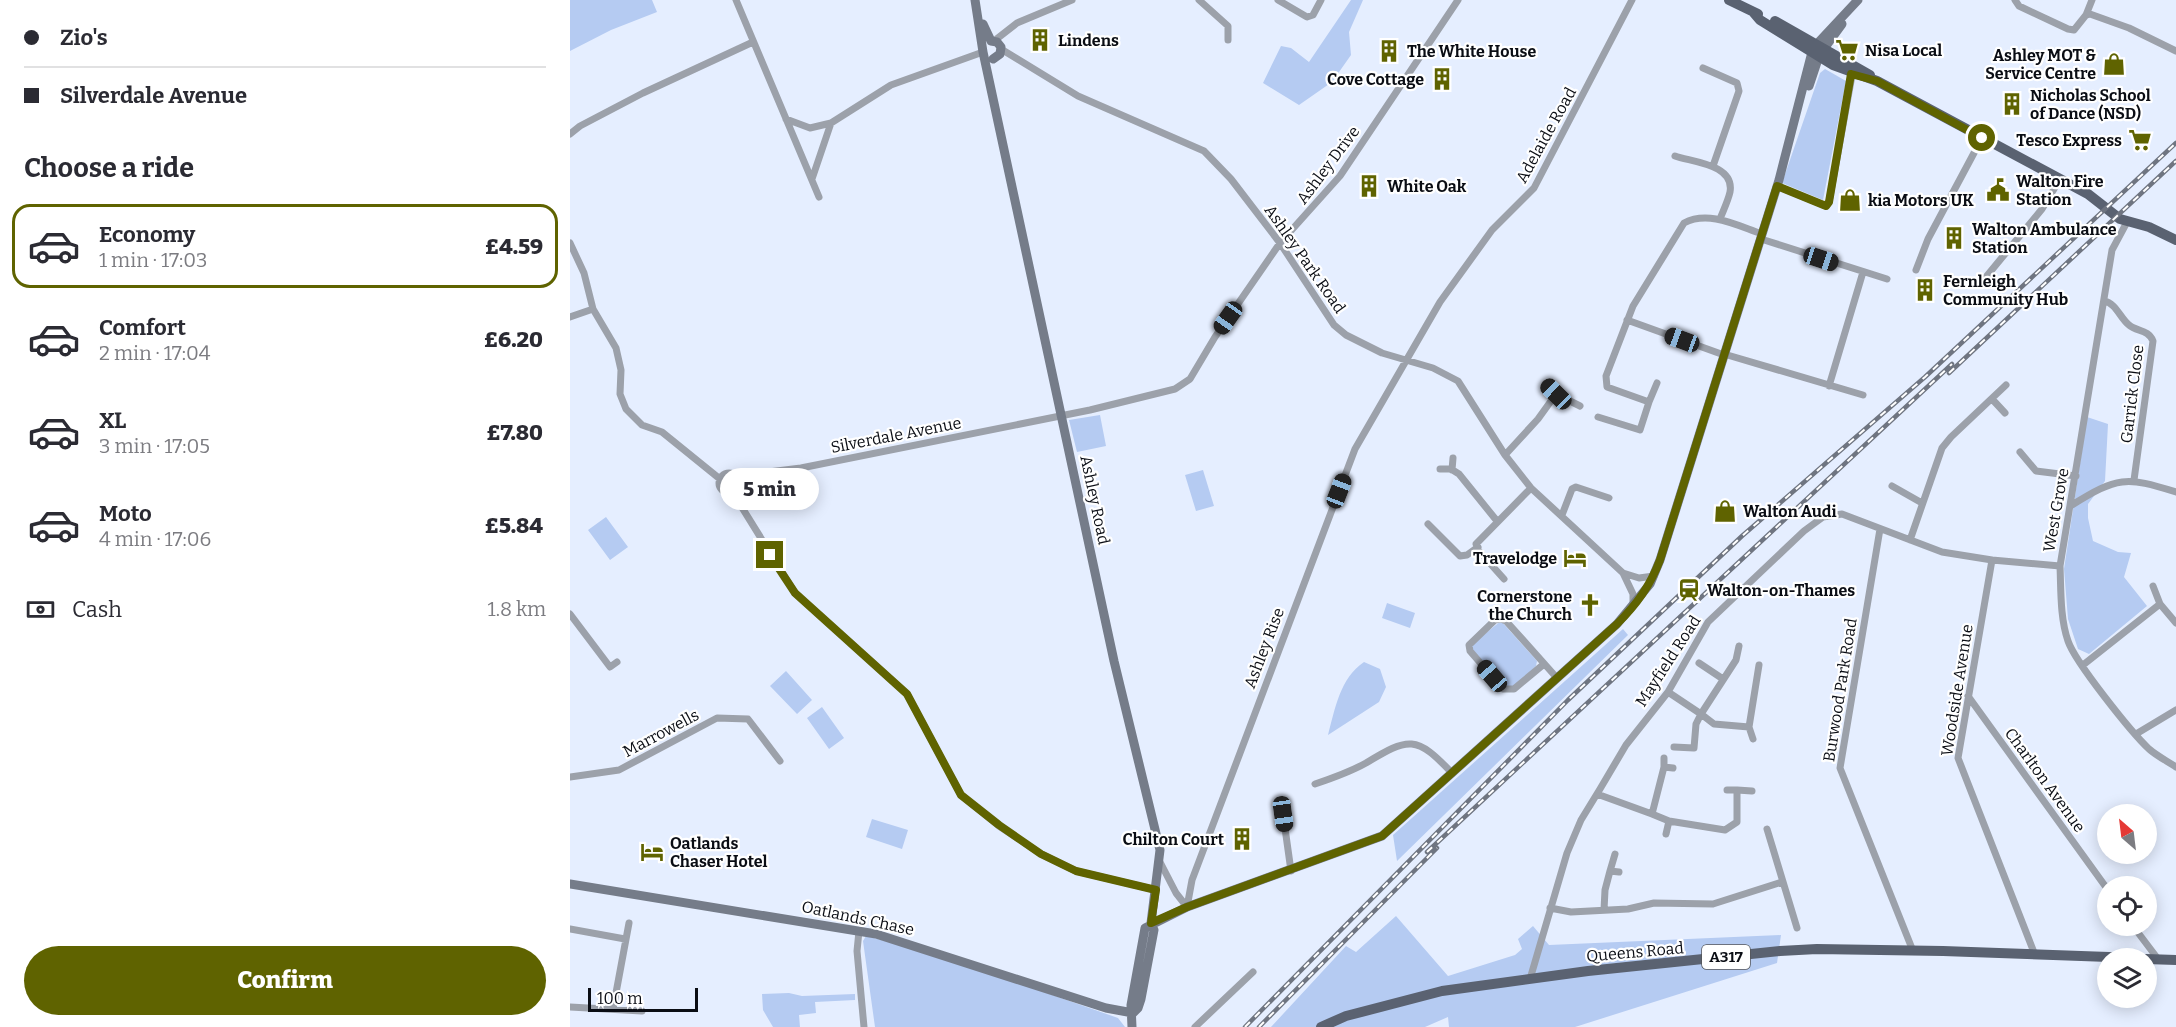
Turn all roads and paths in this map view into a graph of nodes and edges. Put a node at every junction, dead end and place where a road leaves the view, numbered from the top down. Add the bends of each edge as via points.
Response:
1 (736, 0) edge
2 (975, 0) edge
3 (1072, 0) edge
4 (1199, 0) edge
5 (1278, 0) edge
6 (1321, 0) edge
7 (1458, 0) edge
8 (1632, 0) edge
9 (1729, 0) edge
10 (1858, 0) edge
11 (2015, 0) edge
12 (2092, 0) edge
13 (2086, 15) junction
14 (1228, 40) dead end
15 (753, 42) junction
16 (992, 49) junction
17 (1817, 51) junction
18 (2176, 51) edge
19 (1703, 68) dead end
20 (1853, 69) junction
21 (786, 119) junction
22 (831, 123) junction
23 (570, 134) edge
24 (1982, 138) junction
25 (1675, 156) dead end
26 (1713, 166) junction
27 (812, 179) junction
28 (2060, 179) junction
29 (1777, 186) junction
30 (819, 197) dead end
31 (1720, 219) junction
32 (2127, 222) junction
33 (1762, 237) junction
34 (2176, 240) edge
35 (570, 243) edge
36 (1280, 243) junction
37 (1916, 270) dead end
38 (1863, 272) junction
39 (1887, 279) dead end
40 (1981, 283) dead end
41 (2104, 301) junction
42 (593, 309) junction
43 (570, 317) edge
44 (1627, 320) junction
45 (1724, 355) junction
46 (1407, 360) junction
47 (1657, 383) dead end
48 (1545, 384) dead end
49 (2006, 385) dead end
50 (1829, 386) junction
51 (1556, 394) junction
52 (1863, 395) dead end
53 (1992, 399) junction
54 (1649, 402) junction
55 (1580, 406) dead end
56 (2005, 413) dead end
57 (1061, 416) junction
58 (1598, 417) dead end
59 (2020, 452) dead end
60 (1504, 455) junction
61 (1453, 458) dead end
62 (1440, 469) dead end
63 (1452, 470) junction
64 (737, 476) junction
65 (2076, 476) junction
66 (720, 479) junction
67 (2134, 480) junction
68 (1892, 486) dead end
69 (1531, 488) junction
70 (2176, 492) edge
71 (733, 493) junction
72 (1609, 498) dead end
73 (1922, 503) junction
74 (2072, 505) junction
75 (1562, 515) junction
76 (1497, 521) junction
77 (1428, 524) dead end
78 (1880, 529) junction
79 (1910, 540) junction
80 (1478, 547) junction
81 (1992, 560) junction
82 (2060, 566) junction
83 (1623, 573) junction
84 (1654, 576) junction
85 (1504, 579) dead end
86 (2153, 586) dead end
87 (2160, 604) junction
88 (1633, 608) junction
89 (570, 614) edge
90 (2176, 623) edge
91 (1739, 646) dead end
92 (617, 662) dead end
93 (1699, 663) dead end
94 (1544, 664) junction
95 (1759, 665) dead end
96 (2083, 665) junction
97 (1557, 678) junction
98 (1723, 679) junction
99 (1668, 692) junction
100 (1968, 696) junction
101 (2176, 710) edge
102 (1966, 713) junction
103 (1701, 714) junction
104 (1982, 716) junction
105 (1749, 727) junction
106 (2136, 734) junction
107 (1753, 739) dead end
108 (1674, 747) dead end
109 (1664, 758) dead end
110 (780, 761) dead end
111 (1664, 767) junction
112 (2176, 767) edge
113 (1673, 768) dead end
114 (1452, 773) junction
115 (570, 777) edge
116 (1315, 784) dead end
117 (1727, 790) dead end
118 (1737, 790) junction
119 (1752, 791) dead end
120 (1597, 794) junction
121 (1283, 814) dead end
122 (1652, 814) junction
123 (1669, 821) junction
124 (1767, 829) dead end
125 (1666, 834) dead end
126 (1615, 854) dead end
127 (1160, 862) junction
128 (1291, 871) junction
129 (1610, 871) junction
130 (1619, 872) dead end
131 (2098, 876) edge
132 (1782, 882) junction
133 (570, 884) edge
134 (1156, 890) junction
135 (1187, 907) junction
136 (1550, 908) junction
137 (1604, 910) junction
138 (629, 923) dead end
139 (1151, 923) junction
140 (1797, 928) dead end
141 (570, 929) edge
142 (859, 931) junction
143 (625, 939) junction
144 (1913, 951) junction
145 (2035, 955) junction
146 (2097, 957) edge
147 (2157, 959) edge
148 (2176, 960) edge
149 (1252, 972) dead end
150 (1530, 979) junction
151 (570, 1007) edge
152 (613, 1010) junction
153 (642, 1011) dead end
154 (1133, 1013) junction
155 (864, 1027) edge
156 (1132, 1027) edge
157 (1195, 1027) edge
158 (1321, 1027) edge

1 - 15 street
2 - 16 street, Ashley Road
3 - 16 street via 1017,23
4 - 14 street via 1228,26
5 - 6 street via 1307,17 1313,15
7 - 36 street, Ashley Drive via 1340,176
8 - 46 street, Adelaide Road via 1534,188 1477,250 1440,302
9 - 17 main road
10 - 17 street
11 - 13 street via 2019,6 2068,29 2074,30
12 - 13 street
13 - 18 street via 2129,28
15 - 21 street
15 - 23 street via 643,93
16 - 22 street via 891,85
16 - 36 street, Ashley Park Road via 1018,59 1078,96 1204,151
16 - 57 street, Ashley Road via 992,84
17 - 20 main road
17 - 29 street
19 - 26 street via 1737,83 1740,91
20 - 24 main road
20 - 29 street via 1829,202 1826,206
21 - 22 street via 810,128
21 - 27 street
22 - 27 street
24 - 28 main road
24 - 37 street via 1928,239
25 - 26 street
26 - 31 street via 1730,185
27 - 30 street
28 - 32 main road
28 - 40 street via 2042,209
29 - 33 street
31 - 33 street
31 - 44 street via 1684,223
32 - 34 main road
32 - 41 street, West Grove via 2112,250
33 - 38 street
33 - 45 street
35 - 42 street via 584,273
36 - 46 street, Ashley Park Road via 1334,325 1382,353
36 - 57 street, Ashley Drive via 1190,379 1175,389
38 - 39 street
38 - 50 street
41 - 65 street, West Grove
41 - 67 street, Garrick Close via 2110,302 2132,328 2147,333 2153,341
42 - 43 street
42 - 66 street via 616,348 621,370 620,394 626,410 642,425 662,432
44 - 45 street
44 - 54 street via 1606,376 1607,387
45 - 50 street
45 - 84 street
46 - 60 street, Ashley Park Road via 1458,381
46 - 135 street, Ashley Rise via 1355,449 1192,879
47 - 54 street
48 - 51 street
49 - 53 street
50 - 52 street
51 - 55 street
51 - 60 street
53 - 56 street
53 - 73 street via 1946,442
54 - 58 street via 1640,430
57 - 64 street, Silverdale Avenue via 801,468
57 - 127 street, Ashley Road
59 - 65 street via 2036,471
60 - 69 street, Ashley Park Road
61 - 63 street
62 - 63 street
63 - 76 street
64 - 66 street via 728,473
64 - 71 street via 739,486
65 - 74 street, West Grove
66 - 71 street via 723,491
67 - 70 street
67 - 74 street via 2095,490
68 - 73 street
69 - 75 street, Ashley Park Road
69 - 76 street
71 - 134 street via 795,593 907,694 961,795 1041,854 1067,867
72 - 75 street via 1576,487
73 - 79 street
74 - 82 street, West Grove
75 - 83 street, Ashley Park Road
76 - 80 street via 1480,538
77 - 80 street via 1460,556
78 - 79 street, Mayfield Road
78 - 99 street, Mayfield Road via 1858,518 1836,514 1804,531 1715,614
78 - 144 street, Burwood Park Road via 1840,768
79 - 81 street, Mayfield Road via 1942,552
80 - 85 street
81 - 82 street, Mayfield Road
81 - 100 street, Woodside Avenue
82 - 96 street, West Grove via 2066,634
83 - 84 street via 1639,578
83 - 88 street, Ashley Park Road via 1633,594
84 - 88 street
86 - 87 street
87 - 90 street
87 - 96 street
88 - 97 street
89 - 92 street via 610,667
91 - 98 street via 1736,660
93 - 98 street
94 - 94 street via 1514,689 1503,689 1470,651 1470,645 1495,620 1501,619
94 - 97 street
95 - 105 street
96 - 106 street, West Grove
97 - 114 street
98 - 103 street
99 - 103 street
99 - 120 street, Mayfield Road via 1626,745
100 - 102 street, Woodside Avenue
100 - 104 street, Charlton Avenue
101 - 106 street
102 - 104 street
102 - 145 street, Woodside Avenue via 1959,768
103 - 105 street via 1714,724
103 - 108 street via 1694,748
104 - 131 street, Charlton Avenue
105 - 107 street
106 - 112 street, West Grove via 2153,752
109 - 111 street
110 - 115 street, Marrowells via 748,719 717,718 619,770
111 - 113 street
111 - 122 street
114 - 116 street via 1423,746 1404,742 1347,773
114 - 128 street via 1382,836
117 - 118 street
118 - 119 street
118 - 123 street via 1737,822 1732,827 1725,830
120 - 122 street
120 - 136 street, Mayfield Road via 1567,853
121 - 128 street
122 - 123 street
123 - 125 street
124 - 132 street
126 - 129 street
127 - 134 street, Ashley Road
127 - 135 street
128 - 135 street
129 - 130 street
129 - 137 street
132 - 137 street via 1713,904 1654,903
132 - 140 street
133 - 142 street, Oatlands Chase
134 - 139 street, Ashley Road
135 - 139 street
136 - 137 street via 1571,912
136 - 150 street, Mayfield Road
138 - 143 street
139 - 154 street, Ashley Road via 1145,928 1131,1005
141 - 143 street
142 - 154 street, Oatlands Chase
142 - 155 street via 857,951
143 - 152 street
144 - 145 main road, Queens Road / A317
144 - 150 main road, Queens Road / A317 via 1780,951
145 - 146 main road, Queens Road / A317
147 - 148 main road
149 - 157 street
150 - 158 main road, Queens Road / A317 via 1442,991 1346,1016
151 - 152 street
152 - 153 street
154 - 156 street, Ashley Road

